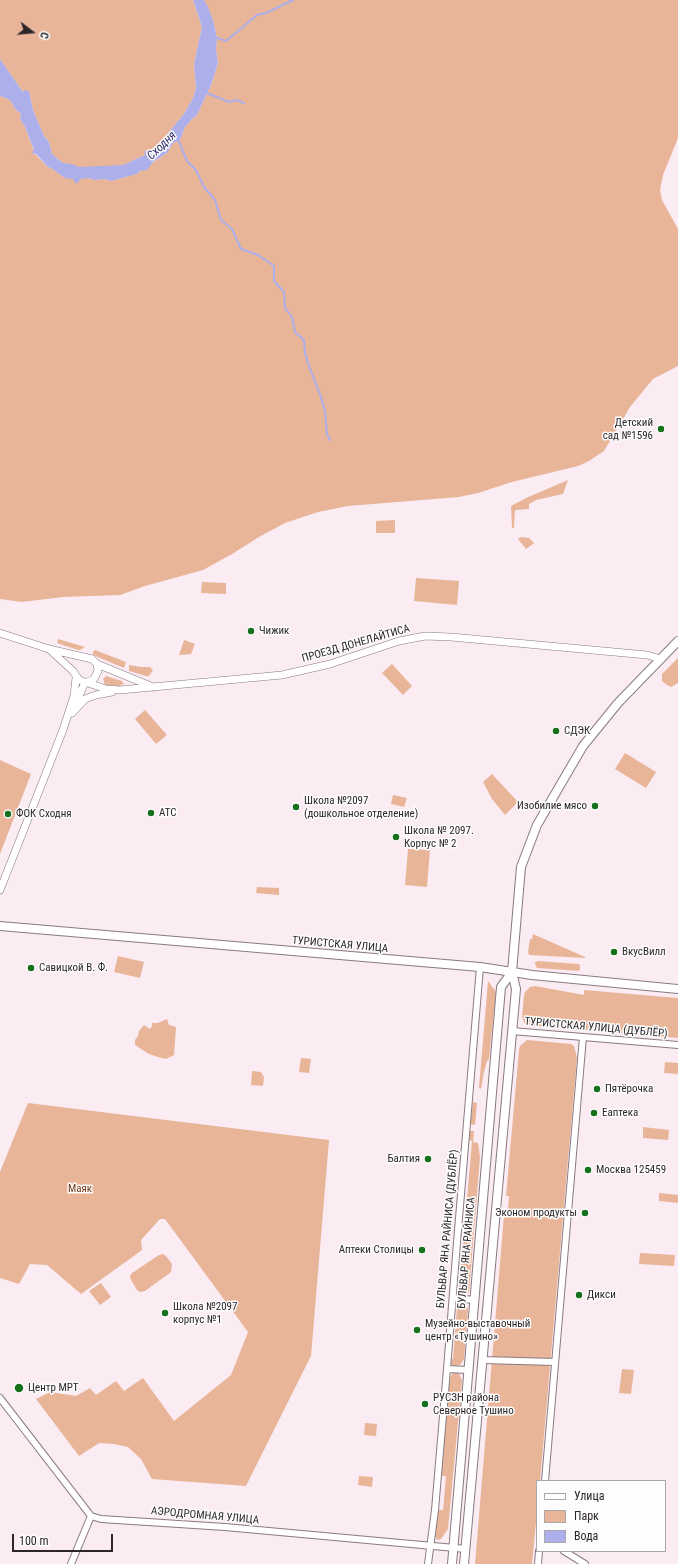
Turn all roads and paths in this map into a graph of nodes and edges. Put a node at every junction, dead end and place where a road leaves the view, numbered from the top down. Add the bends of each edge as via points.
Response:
1 (0, 633) edge
2 (678, 641) edge
3 (49, 649) junction
4 (82, 658) junction
5 (660, 659) junction
6 (97, 664) junction
7 (74, 675) junction
8 (86, 682) junction
9 (153, 687) junction
10 (120, 690) junction
11 (72, 713) junction
12 (63, 730) junction
13 (0, 890) edge
14 (0, 926) edge
15 (480, 967) junction
16 (512, 972) junction
17 (678, 989) edge
18 (512, 1031) junction
19 (583, 1037) junction
20 (678, 1045) edge
21 (452, 1298) junction
22 (474, 1300) junction
23 (483, 1360) junction
24 (555, 1362) junction
25 (448, 1368) junction
26 (468, 1370) junction
27 (0, 1398) edge
28 (545, 1480) edge
29 (91, 1516) junction
30 (430, 1546) junction
31 (453, 1548) junction
32 (466, 1549) junction
33 (539, 1552) edge
34 (566, 1552) edge
35 (71, 1564) edge
36 (428, 1564) edge
37 (452, 1564) edge
38 (464, 1564) edge
39 (538, 1564) edge
40 (585, 1564) edge

1 - 3 street, ПРОЕЗД ДОНЕЛАЙТИСА
2 - 5 main road, БУЛЬВАР ЯНА РАЙНИСА
3 - 4 street, ПРОЕЗД ДОНЕЛАЙТИСА
3 - 7 street, ПРОЕЗД ДОНЕЛАЙТИСА
4 - 6 street, ПРОЕЗД ДОНЕЛАЙТИСА via 89,658
4 - 7 street via 76,661
5 - 9 street, ПРОЕЗД ДОНЕЛАЙТИСА via 647,655 425,636 399,641 353,657 282,675
5 - 16 main road, БУЛЬВАР ЯНА РАЙНИСА via 582,746 537,825 521,867
6 - 8 street via 94,679
6 - 9 street, ПРОЕЗД ДОНЕЛАЙТИСА
7 - 8 street, ПРОЕЗД ДОНЕЛАЙТИСА
7 - 12 street via 74,696
8 - 10 street, ПРОЕЗД ДОНЕЛАЙТИСА via 106,689
8 - 11 street
9 - 10 street, ПРОЕЗД ДОНЕЛАЙТИСА
10 - 11 street via 90,697
11 - 12 street
12 - 13 street
14 - 15 main road, ТУРИСТСКАЯ УЛИЦА
15 - 16 main road, ТУРИСТСКАЯ УЛИЦА
15 - 21 street, БУЛЬВАР ЯНА РАЙНИСА (ДУБЛЁР)
16 - 17 main road, ТУРИСТСКАЯ УЛИЦА
16 - 18 main road, БУЛЬВАР ЯНА РАЙНИСА via 516,989
16 - 22 main road, БУЛЬВАР ЯНА РАЙНИСА via 502,987
18 - 19 street, ТУРИСТСКАЯ УЛИЦА (ДУБЛЁР)
18 - 23 main road, БУЛЬВАР ЯНА РАЙНИСА
19 - 20 street, ТУРИСТСКАЯ УЛИЦА (ДУБЛЁР)
19 - 24 street
21 - 22 street
21 - 25 street, БУЛЬВАР ЯНА РАЙНИСА (ДУБЛЁР)
22 - 26 main road, БУЛЬВАР ЯНА РАЙНИСА
23 - 24 street
23 - 32 main road, БУЛЬВАР ЯНА РАЙНИСА
24 - 28 street
25 - 26 street
25 - 30 street, БУЛЬВАР ЯНА РАЙНИСА (ДУБЛЁР)
26 - 31 main road, БУЛЬВАР ЯНА РАЙНИСА
27 - 29 street
29 - 30 street, АЭРОДРОМНАЯ УЛИЦА via 101,1519 225,1527
29 - 35 street
30 - 31 street, АЭРОДРОМНАЯ УЛИЦА
30 - 36 street, БУЛЬВАР ЯНА РАЙНИСА (ДУБЛЁР)
31 - 32 street, АЭРОДРОМНАЯ УЛИЦА
31 - 37 main road, БУЛЬВАР ЯНА РАЙНИСА
32 - 38 main road, БУЛЬВАР ЯНА РАЙНИСА
33 - 39 street
34 - 40 street

